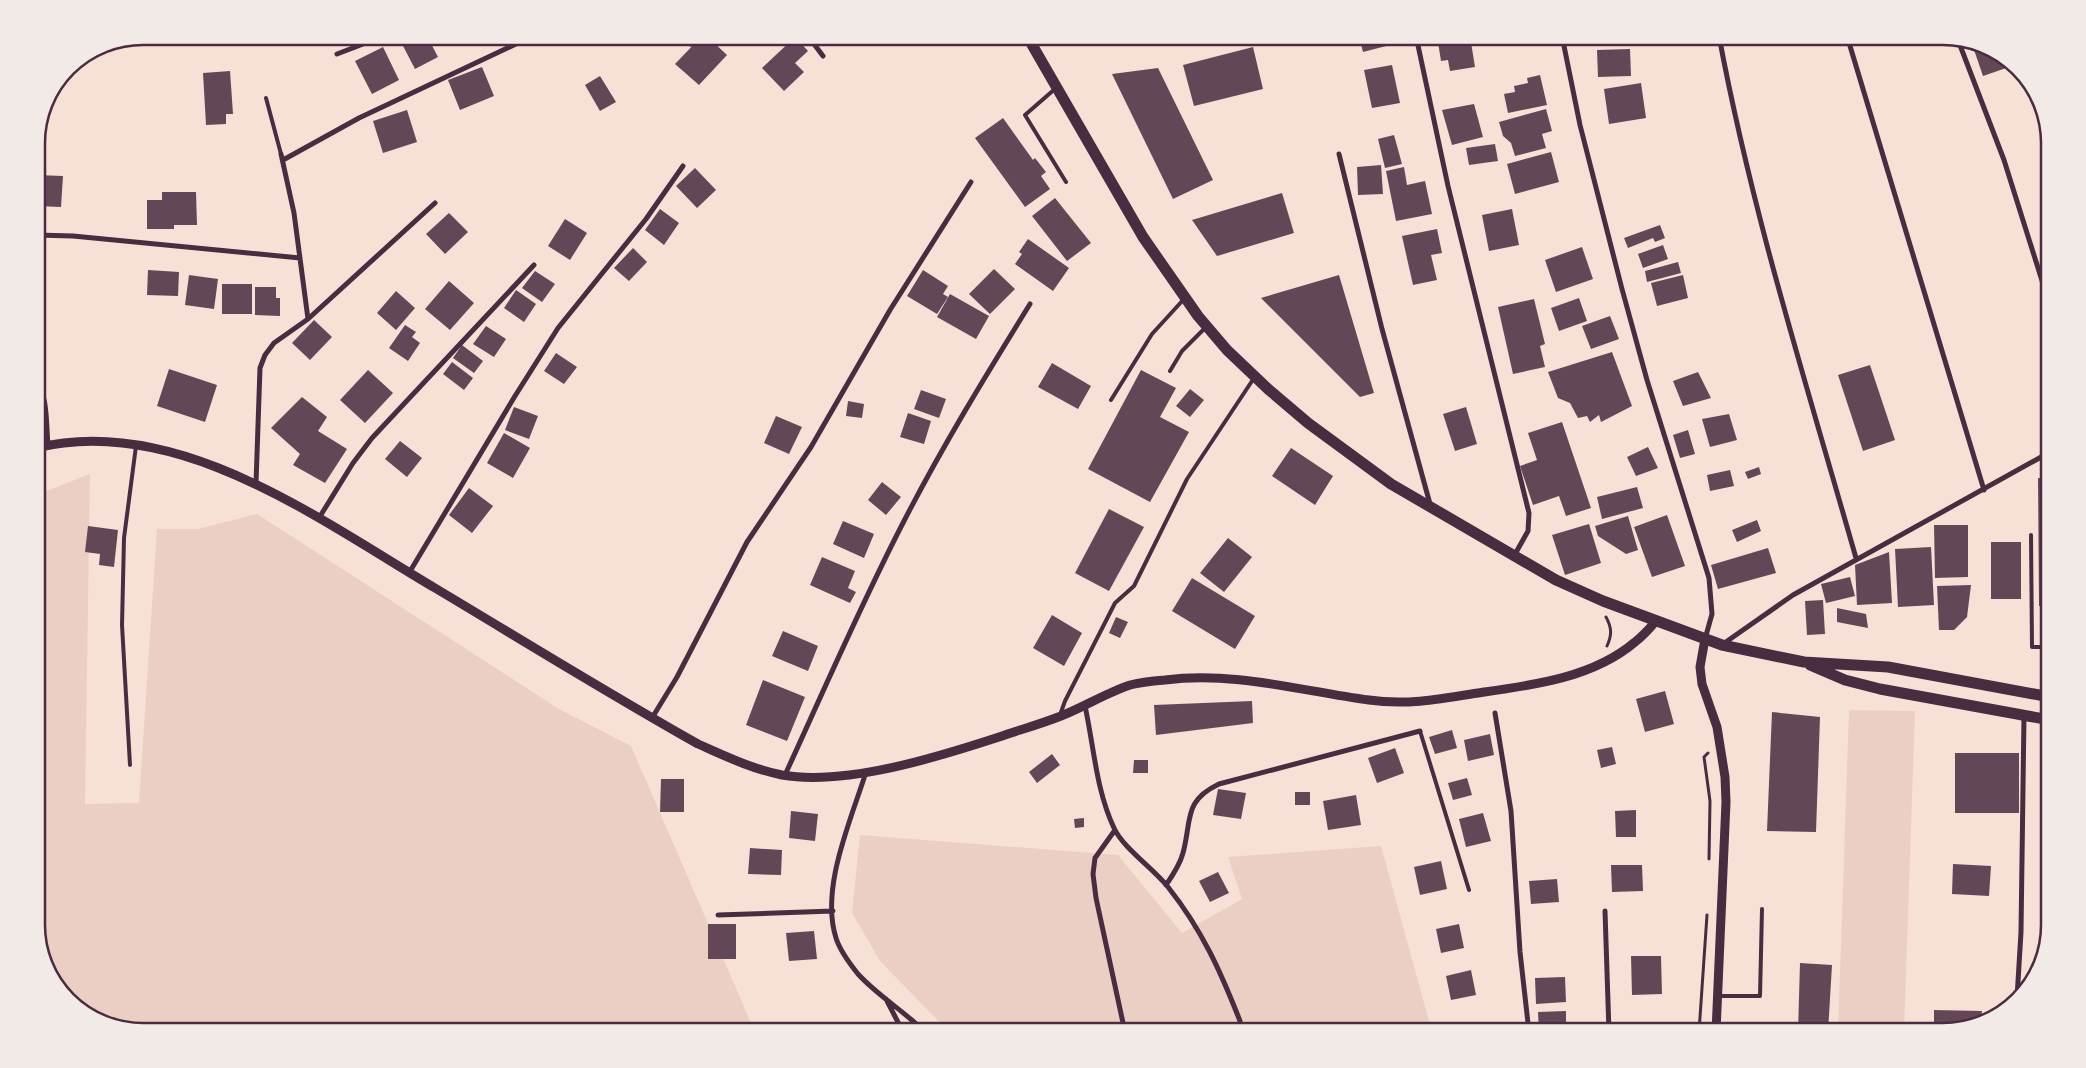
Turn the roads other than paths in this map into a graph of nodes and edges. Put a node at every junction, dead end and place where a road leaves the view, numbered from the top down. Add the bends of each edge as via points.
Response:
1 (360, 45) edge
2 (514, 45) edge
3 (815, 45) edge
4 (1032, 45) edge
5 (1418, 45) edge
6 (1564, 45) edge
7 (1721, 45) edge
8 (1850, 45) edge
9 (1961, 47) edge
10 (337, 54) dead end
11 (823, 56) dead end
12 (1056, 88) junction
13 (266, 98) dead end
14 (281, 154) joint
15 (1339, 154) dead end
16 (283, 160) junction
17 (683, 166) dead end
18 (971, 182) dead end
19 (1066, 182) dead end
20 (435, 203) dead end
21 (45, 235) edge
22 (300, 258) junction
23 (534, 265) dead end
24 (2041, 277) edge
25 (1185, 298) junction
26 (1030, 304) dead end
27 (308, 319) junction
28 (1207, 326) junction
29 (1170, 371) dead end
30 (1255, 376) junction
31 (1111, 400) dead end
32 (45, 403) edge
33 (48, 445) junction
34 (45, 446) edge
35 (136, 446) junction
36 (2041, 457) edge
37 (256, 483) junction
38 (1984, 490) junction
39 (1430, 507) junction
40 (319, 518) junction
41 (2031, 535) dead end
42 (1514, 556) junction
43 (1856, 558) junction
44 (409, 573) junction
45 (1656, 621) junction
46 (1704, 639) junction
47 (1722, 645) junction
48 (2041, 647) edge
49 (1804, 662) junction
50 (2041, 695) edge
51 (1085, 706) junction
52 (1495, 713) dead end
53 (2024, 716) junction
54 (1059, 717) junction
55 (652, 718) junction
56 (2041, 719) edge
57 (1420, 731) joint
58 (130, 765) dead end
59 (866, 772) junction
60 (785, 775) junction
61 (1115, 830) junction
62 (1166, 885) junction
63 (1469, 890) dead end
64 (1762, 909) dead end
65 (833, 911) junction
66 (1605, 911) dead end
67 (718, 914) dead end
68 (2018, 989) edge
69 (1718, 996) junction
70 (884, 997) junction
71 (1240, 1020) dead end
72 (898, 1023) edge
73 (914, 1023) edge
74 (1123, 1023) edge
75 (1528, 1023) edge
76 (1609, 1023) edge
77 (1716, 1023) edge

1 - 10 street
2 - 16 street via 359,118
3 - 11 street
4 - 12 main road
5 - 42 street via 1451,196 1529,513 1528,531
6 - 46 street via 1594,181 1632,325 1709,578 1712,614
7 - 43 street via 1730,100 1752,185
8 - 38 street
9 - 24 street via 2004,160
12 - 19 lane via 1025,115
12 - 25 main road via 1143,237
13 - 14 lane
14 - 16 street
15 - 39 street
16 - 22 street
17 - 44 street via 646,219 558,328
18 - 55 street via 890,310 811,447 747,542 677,677
20 - 27 street
21 - 22 street
22 - 27 street
23 - 40 street via 372,438
25 - 28 main road
25 - 31 lane via 1152,334
26 - 60 street via 904,521
27 - 37 street via 274,343 260,368
28 - 29 lane via 1182,351
28 - 30 main road
30 - 39 main road via 1308,423 1391,484
30 - 54 lane via 1187,479 1134,586 1115,603
32 - 33 street
33 - 34 street
33 - 35 street via 97,441
35 - 37 street via 199,461
35 - 58 lane via 124,538 122,625
36 - 38 street
37 - 40 street
38 - 43 street
39 - 42 main road
40 - 44 street
41 - 48 lane via 2032,647
42 - 45 main road via 1556,580
43 - 47 street via 1793,595
44 - 55 street
45 - 46 main road
45 - 51 street via 1636,642 1582,671 1544,683 1443,700 1372,701 1197,676 1131,685
46 - 47 main road
46 - 69 street via 1700,667 1702,684 1717,727 1726,777
47 - 49 main road
49 - 50 main road via 1888,667
49 - 53 main road via 1845,680 1880,689
51 - 54 street
51 - 61 street via 1099,785
52 - 75 street via 1511,811
53 - 56 main road
53 - 68 street
54 - 59 street via 940,756
55 - 60 street via 732,760
57 - 62 street via 1206,790 1196,800 1190,814 1182,855
57 - 63 lane
59 - 60 street via 835,776
59 - 65 street via 839,855
61 - 62 street
61 - 74 street via 1096,858 1093,874
62 - 71 street via 1192,918 1216,962
64 - 69 lane via 1760,996
65 - 67 street
65 - 70 street via 836,939 846,958 859,975
66 - 76 street
69 - 77 street
70 - 72 street
70 - 73 street

